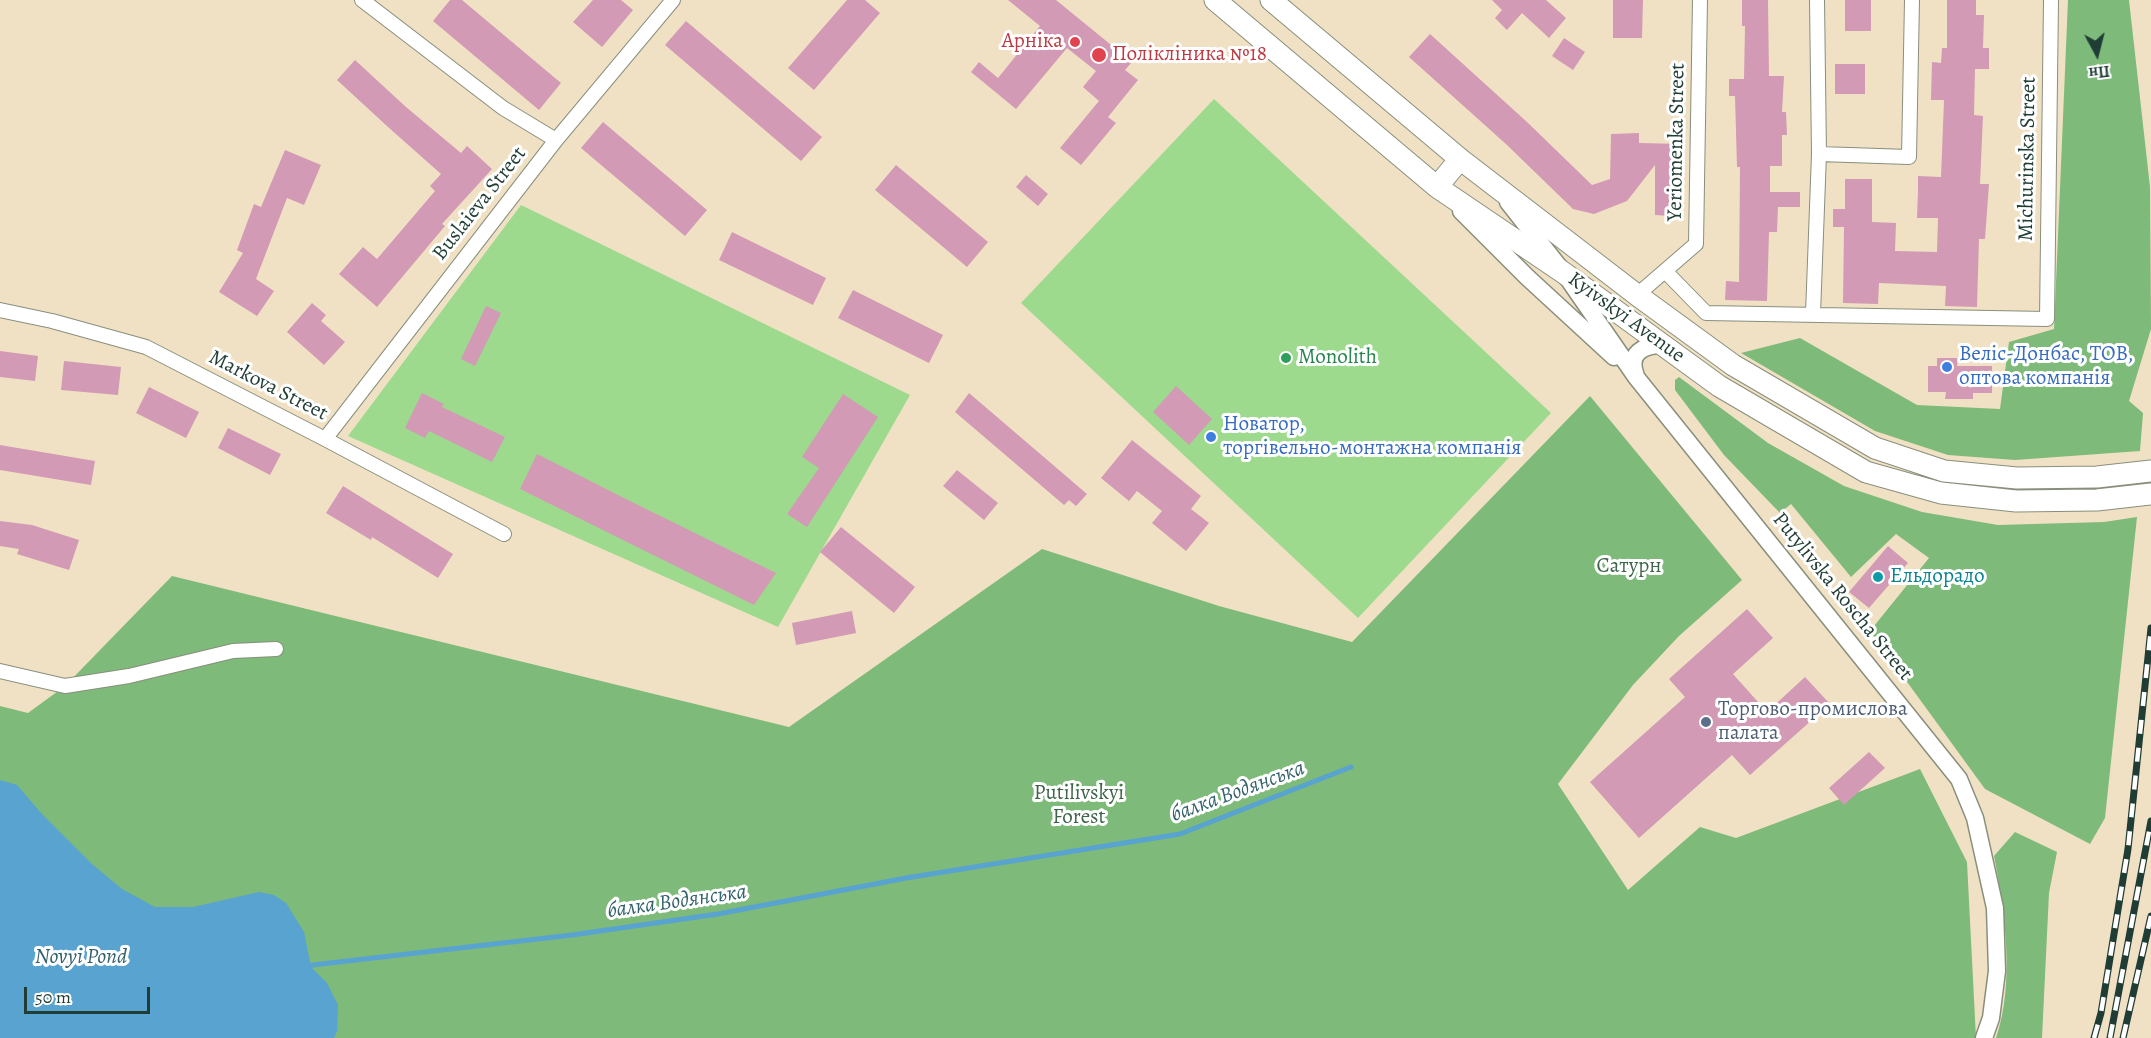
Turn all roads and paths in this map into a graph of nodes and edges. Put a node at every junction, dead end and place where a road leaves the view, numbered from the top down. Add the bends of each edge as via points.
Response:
1 (362, 0) edge
2 (673, 0) edge
3 (1215, 0) edge
4 (1271, 0) edge
5 (1700, 0) edge
6 (1817, 0) edge
7 (1912, 0) edge
8 (2051, 0) edge
9 (556, 140) junction
10 (1819, 154) junction
11 (1460, 159) junction
12 (1437, 187) junction
13 (1500, 191) junction
14 (1665, 271) junction
15 (1564, 273) junction
16 (1637, 295) junction
17 (0, 310) edge
18 (1813, 314) junction
19 (1664, 345) junction
20 (1636, 377) junction
21 (326, 439) junction
22 (2151, 471) edge
23 (2151, 494) edge
24 (504, 534) dead end
25 (276, 649) dead end
26 (0, 671) edge
27 (1984, 1038) edge

1 - 9 street via 503,108
2 - 9 street, Buslaieva Street
3 - 12 main road, Kyivskyi Avenue
4 - 11 main road, Kyivskyi Avenue
5 - 14 street, Yeriomenka Street via 1696,244
6 - 10 street
7 - 10 street via 1909,157
8 - 18 street, Michurinska Street via 2047,319
9 - 21 street, Buslaieva Street
10 - 18 street
11 - 12 main road
11 - 13 main road, Kyivskyi Avenue
12 - 15 main road, Kyivskyi Avenue
12 - 20 street
13 - 15 street
13 - 16 main road, Kyivskyi Avenue
14 - 16 street, Yeriomenka Street
14 - 18 street via 1706,313
15 - 19 main road, Kyivskyi Avenue
15 - 20 street
16 - 22 main road, Kyivskyi Avenue via 1734,365 1875,448 1944,471 2017,478 2097,477
17 - 21 street, Markova Street via 146,347
19 - 20 street via 1648,346 1637,353 1633,364
19 - 23 main road, Kyivskyi Avenue via 1719,386 1866,472 1941,493 2016,501 2097,500
20 - 27 street, Putylivska Roscha Street via 1959,778 1976,818 1995,908 1998,971
21 - 24 street, Markova Street
25 - 26 street via 233,651 129,676 65,686

